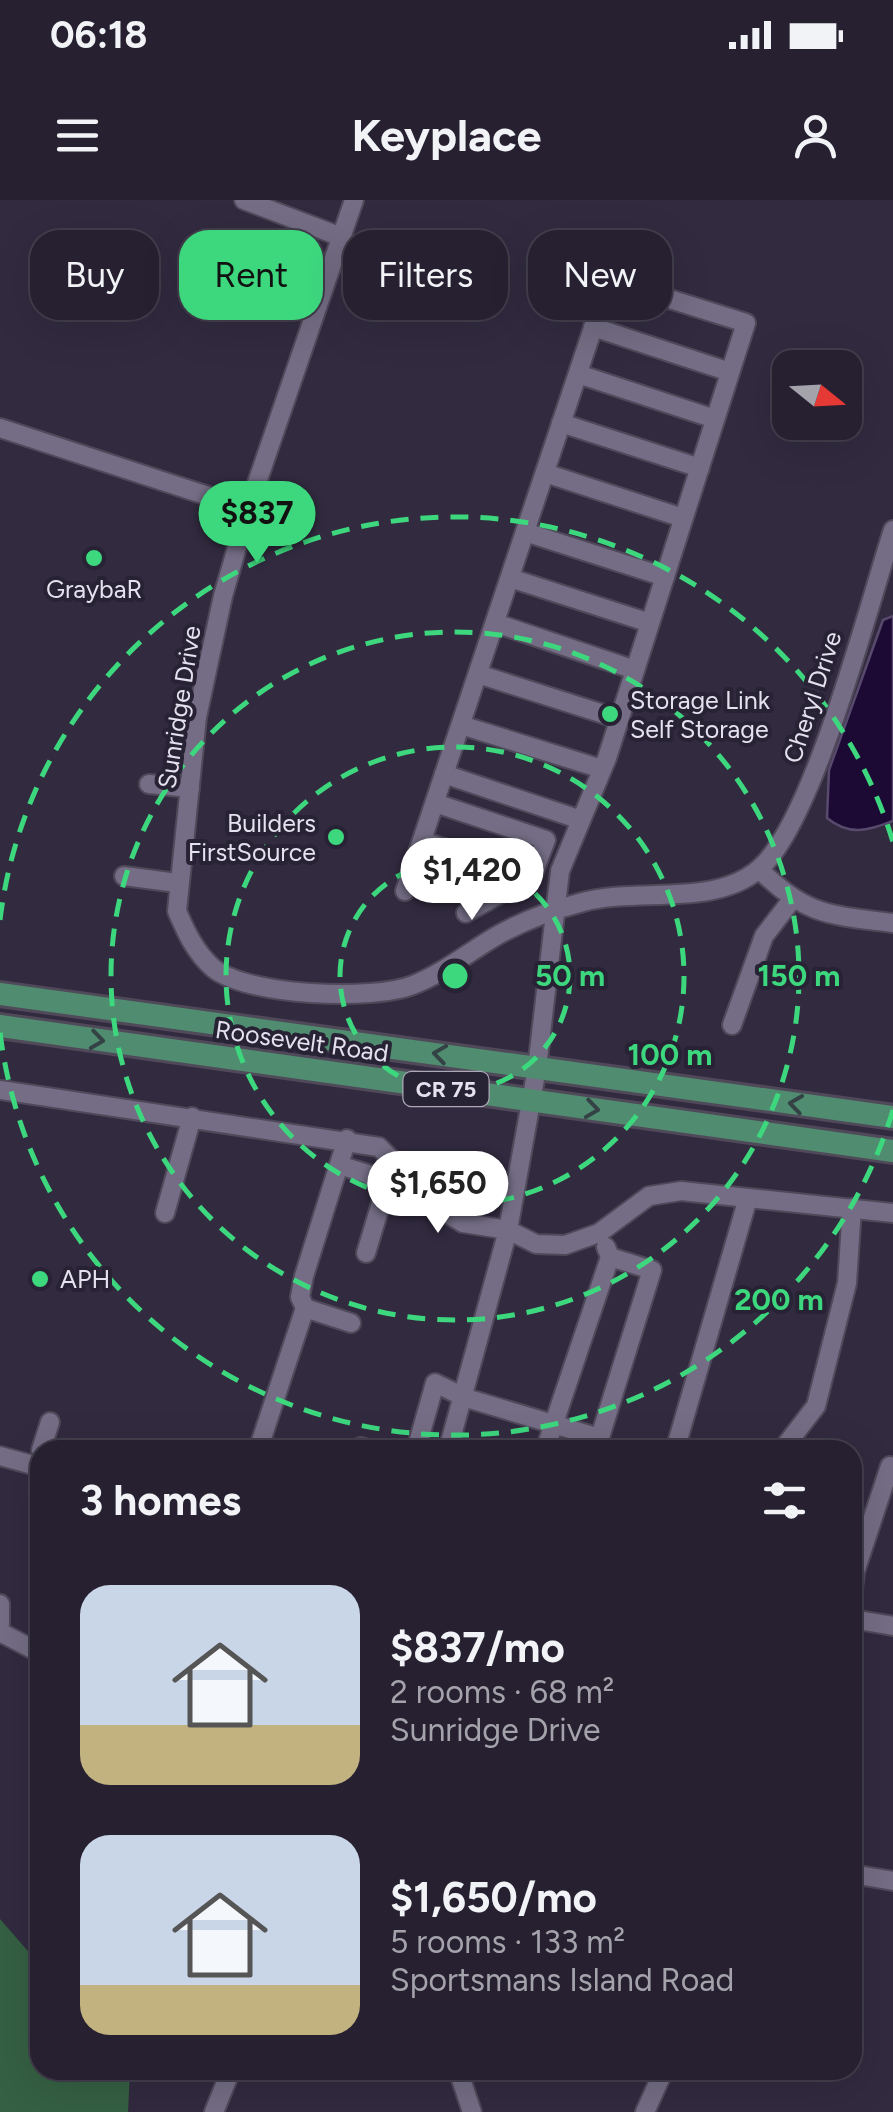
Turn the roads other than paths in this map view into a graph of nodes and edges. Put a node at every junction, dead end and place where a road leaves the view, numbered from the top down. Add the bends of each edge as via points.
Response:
1 (244, 200) edge
2 (354, 200) edge
3 (339, 236) junction
4 (594, 327) junction
5 (730, 372) junction
6 (578, 374) junction
7 (715, 419) junction
8 (562, 424) junction
9 (0, 428) edge
10 (700, 468) junction
11 (545, 472) junction
12 (248, 508) junction
13 (684, 518) junction
14 (893, 530) edge
15 (525, 532) junction
16 (665, 577) junction
17 (510, 578) junction
18 (650, 623) junction
19 (494, 624) junction
20 (635, 670) junction
21 (478, 674) junction
22 (619, 719) junction
23 (461, 725) junction
24 (602, 770) junction
25 (444, 774) junction
26 (149, 784) dead end
27 (190, 788) junction
28 (434, 803) junction
29 (581, 820) junction
30 (422, 841) junction
31 (759, 869) junction
32 (124, 876) dead end
33 (532, 876) junction
34 (177, 883) junction
35 (790, 900) junction
36 (488, 902) junction
37 (466, 913) dead end
38 (552, 913) junction
39 (893, 924) edge
40 (0, 994) edge
41 (732, 1025) dead end
42 (0, 1026) edge
43 (537, 1068) junction
44 (0, 1090) edge
45 (532, 1101) junction
46 (192, 1117) junction
47 (893, 1117) edge
48 (347, 1139) junction
49 (893, 1150) edge
50 (339, 1165) junction
51 (748, 1198) junction
52 (852, 1208) junction
53 (165, 1213) dead end
54 (893, 1214) edge
55 (508, 1230) junction
56 (600, 1232) junction
57 (366, 1253) dead end
58 (610, 1257) junction
59 (305, 1308) junction
60 (351, 1322) dead end
61 (466, 1398) junction
62 (50, 1422) dead end
63 (554, 1424) junction
64 (45, 1440) edge
65 (261, 1440) edge
66 (419, 1440) edge
67 (451, 1440) edge
68 (548, 1440) edge
69 (589, 1440) edge
70 (599, 1440) edge
71 (679, 1440) edge
72 (790, 1440) edge
73 (0, 1456) edge
74 (30, 1458) edge
75 (890, 1466) dead end
76 (862, 1551) edge
77 (0, 1604) edge
78 (862, 1621) edge
79 (0, 1624) edge
80 (893, 1626) edge
81 (0, 1632) edge
82 (30, 1648) edge
83 (862, 1876) edge
84 (893, 1881) edge
85 (227, 2080) edge
86 (461, 2080) edge
87 (659, 2080) edge
88 (214, 2112) edge
89 (472, 2112) edge
90 (645, 2112) edge

1 - 3 street
2 - 3 street, Sunridge Drive
3 - 12 street, Sunridge Drive
4 - 5 street
4 - 5 street via 609,280 746,323
4 - 6 street
5 - 7 street
6 - 7 street
6 - 8 street
7 - 10 street
8 - 10 street
8 - 11 street
9 - 12 street
10 - 13 street
11 - 13 street
11 - 15 street
12 - 27 street, Sunridge Drive via 197,717
13 - 16 street
14 - 31 street, Cheryl Drive via 803,802
15 - 16 street
15 - 17 street
16 - 18 street
17 - 18 street
17 - 19 street
18 - 20 street
19 - 20 street
19 - 21 street
20 - 22 street
21 - 22 street
21 - 23 street
22 - 24 street
23 - 24 street
23 - 25 street
24 - 29 street
25 - 28 street
25 - 29 street
26 - 27 street
27 - 34 street, Sunridge Drive
28 - 30 street
28 - 33 street via 546,840
29 - 38 street
30 - 33 street
30 - 36 street via 408,884
31 - 35 street
31 - 38 street via 705,892 642,892
32 - 34 street
33 - 36 street
34 - 38 street, Sunridge Drive via 176,911 189,940 215,970 258,986 364,994 412,986 502,932
35 - 39 street via 825,914
35 - 41 street via 764,936
36 - 37 street
38 - 43 street
43 -> 40 main road, Roosevelt Road / CR 75
42 -> 45 main road, Roosevelt Road / CR 75
43 - 45 street
47 -> 43 main road, Roosevelt Road / CR 75
44 - 46 street
45 -> 49 main road, Roosevelt Road / CR 75
45 - 55 street
46 - 48 street
46 - 53 street
48 - 50 street
48 - 55 street via 378,1147 464,1223
50 - 57 street via 368,1174 385,1190
50 - 59 street via 304,1276
51 - 52 street
51 - 56 street via 681,1191 649,1196
51 - 71 street
52 - 54 street
52 - 72 street via 847,1282 816,1406
55 - 56 street via 536,1244 564,1244
55 - 61 street
56 - 58 street
58 - 63 street
58 - 70 street via 652,1270
59 - 60 street
59 - 65 street
61 - 63 street
61 - 66 street via 435,1382
61 - 67 street
62 - 64 street
63 - 68 street
63 - 69 street
73 - 74 street
75 - 76 street
77 - 79 street
78 - 80 street
81 - 82 street
83 - 84 street
85 - 88 street
86 - 89 street
87 - 90 street

